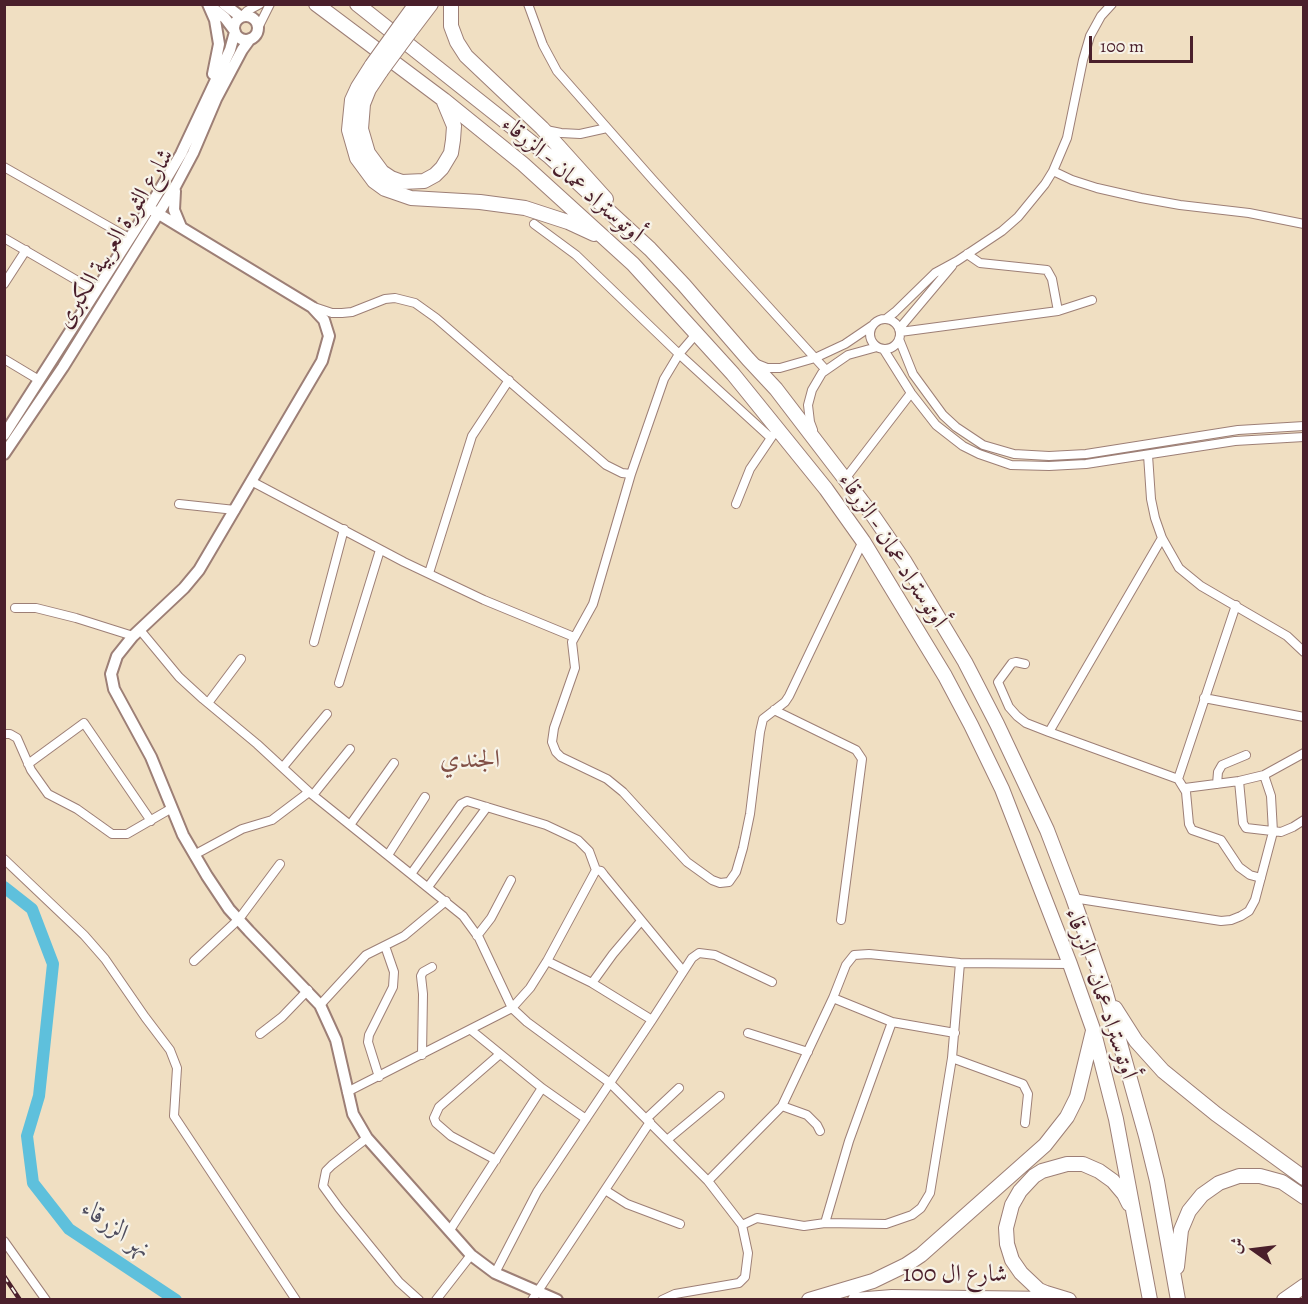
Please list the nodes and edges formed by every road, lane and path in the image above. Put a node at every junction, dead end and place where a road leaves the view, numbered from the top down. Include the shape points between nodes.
1 (208, 4) edge
2 (224, 4) edge
3 (260, 4) edge
4 (270, 4) edge
5 (316, 4) edge
6 (357, 4) edge
7 (416, 4) edge
8 (430, 4) edge
9 (451, 4) edge
10 (528, 4) edge
11 (1112, 4) edge
12 (242, 17) junction
13 (258, 28) junction
14 (404, 30) junction
15 (235, 31) junction
16 (250, 39) junction
17 (376, 68) junction
18 (207, 94) junction
19 (444, 100) junction
20 (542, 128) junction
21 (608, 128) junction
22 (4, 167) edge
23 (1053, 171) junction
24 (176, 186) junction
25 (154, 211) junction
26 (534, 224) dead end
27 (1304, 224) edge
28 (624, 225) junction
29 (182, 227) junction
30 (4, 238) edge
31 (129, 238) junction
32 (143, 238) junction
33 (609, 241) junction
34 (26, 250) junction
35 (967, 254) junction
36 (957, 261) junction
37 (4, 284) edge
38 (95, 291) junction
39 (1092, 300) dead end
40 (312, 307) junction
41 (1058, 311) junction
42 (886, 319) junction
43 (873, 325) junction
44 (697, 333) junction
45 (899, 334) junction
46 (880, 348) junction
47 (679, 354) junction
48 (815, 358) junction
49 (4, 359) edge
50 (747, 360) junction
51 (825, 369) junction
52 (39, 380) junction
53 (509, 380) junction
54 (911, 393) junction
55 (1304, 426) edge
56 (774, 433) junction
57 (4, 435) edge
58 (1304, 436) edge
59 (1188, 438) junction
60 (1190, 447) junction
61 (821, 448) junction
62 (4, 454) edge
63 (1148, 455) junction
64 (631, 474) junction
65 (845, 479) junction
66 (251, 481) junction
67 (179, 504) dead end
68 (736, 504) dead end
69 (235, 510) junction
70 (344, 529) junction
71 (1162, 538) junction
72 (863, 541) junction
73 (380, 550) junction
74 (429, 573) junction
75 (1236, 605) junction
76 (15, 608) dead end
77 (136, 633) junction
78 (574, 637) junction
79 (314, 642) dead end
80 (1304, 652) edge
81 (241, 658) dead end
82 (1025, 664) dead end
83 (339, 683) dead end
84 (1204, 698) junction
85 (208, 703) junction
86 (774, 710) junction
87 (327, 714) dead end
88 (1304, 717) edge
89 (1049, 732) junction
90 (4, 734) edge
91 (350, 749) dead end
92 (1304, 753) edge
93 (1246, 755) dead end
94 (394, 763) dead end
95 (28, 764) junction
96 (283, 767) junction
97 (1264, 775) junction
98 (1178, 779) junction
99 (1239, 781) junction
100 (1217, 784) junction
101 (1185, 788) junction
102 (311, 794) junction
103 (425, 797) dead end
104 (487, 807) junction
105 (172, 808) junction
106 (1304, 820) edge
107 (151, 821) junction
108 (350, 825) junction
109 (1273, 831) junction
110 (194, 855) junction
111 (388, 855) junction
112 (4, 859) edge
113 (280, 864) dead end
114 (596, 870) junction
115 (411, 874) junction
116 (1261, 878) junction
117 (511, 880) dead end
118 (428, 886) junction
119 (1073, 898) junction
120 (446, 902) junction
121 (239, 919) junction
122 (841, 920) dead end
123 (641, 921) junction
124 (477, 936) junction
125 (385, 946) junction
126 (194, 961) dead end
127 (547, 961) junction
128 (960, 963) junction
129 (1070, 964) junction
130 (432, 967) dead end
131 (683, 971) junction
132 (772, 982) dead end
133 (592, 983) junction
134 (308, 990) junction
135 (1105, 990) junction
136 (833, 998) junction
137 (320, 1005) junction
138 (512, 1008) junction
139 (652, 1020) junction
140 (892, 1022) junction
141 (1093, 1029) junction
142 (471, 1030) junction
143 (748, 1033) dead end
144 (955, 1033) junction
145 (260, 1034) dead end
146 (808, 1052) junction
147 (500, 1054) junction
148 (422, 1055) junction
149 (952, 1058) junction
150 (379, 1077) junction
151 (610, 1083) junction
152 (542, 1088) junction
153 (679, 1088) dead end
154 (348, 1092) junction
155 (720, 1096) dead end
156 (782, 1106) junction
157 (586, 1119) junction
158 (648, 1120) junction
159 (1024, 1123) dead end
160 (820, 1131) dead end
161 (367, 1138) junction
162 (667, 1140) junction
163 (496, 1160) junction
164 (1304, 1178) edge
165 (708, 1181) junction
166 (605, 1190) junction
167 (1304, 1197) edge
168 (825, 1223) junction
169 (680, 1224) dead end
170 (742, 1226) junction
171 (450, 1230) junction
172 (1138, 1231) junction
173 (4, 1241) edge
174 (471, 1255) junction
175 (495, 1273) junction
176 (1174, 1281) junction
177 (1304, 1286) edge
178 (535, 1296) edge
179 (46, 1299) edge
180 (296, 1299) edge
181 (419, 1299) edge
182 (436, 1299) edge
183 (557, 1299) edge
184 (662, 1299) edge
185 (809, 1299) edge
186 (855, 1299) edge
187 (1055, 1299) edge
188 (1068, 1299) edge
189 (1150, 1299) edge
190 (1178, 1299) edge
191 (1284, 1299) edge

1 - 15 street
1 - 18 street via 219,44
2 - 12 street
3 - 12 street
4 - 13 street
5 - 19 highway, أوتوستراد عمان - الزرقاء
6 - 28 highway, أوتوستراد عمان - الزرقاء via 524,135
7 - 14 highway
8 - 14 highway
9 - 20 highway via 451,26 466,56
10 - 21 street via 552,63
11 - 23 street via 1090,36 1071,123
12 - 13 street via 255,19
12 - 15 street via 235,24
13 - 16 street
14 - 17 highway, bridge
15 - 16 street via 240,38
15 - 18 street, شارع الثورة العربية الكبرى via 230,50
16 - 24 street, شارع الثورة العربية الكبرى via 216,99
17 - 19 highway via 363,104 360,129 368,153 391,178 424,181 447,160 454,126
17 - 33 highway via 352,100 349,130 357,158 374,181 411,198 480,201 525,208
18 - 25 street, شارع الثورة العربية الكبرى
19 - 33 highway, أوتوستراد عمان - الزرقاء
20 - 21 street via 580,134
20 - 28 highway via 608,201
21 - 48 street
22 - 31 street
23 - 27 street via 1096,188 1141,198
23 - 35 street via 1018,217
24 - 25 street, شارع الثورة العربية الكبرى
24 - 29 street via 173,204
25 - 29 street
25 - 31 street, شارع الثورة العربية الكبرى
25 - 32 street, شارع الثورة العربية الكبرى
26 - 47 street via 586,265
28 - 50 highway, أوتوستراد عمان - الزرقاء via 684,285
29 - 32 street via 158,228
29 - 40 street
30 - 34 street
31 - 38 street, شارع الثورة العربية الكبرى
32 - 62 street, شارع الثورة العربية الكبرى
33 - 44 highway, أوتوستراد عمان - الزرقاء
34 - 37 street
34 - 38 street
35 - 36 street
35 - 41 street via 980,263 1047,270
36 - 42 street via 935,273
36 - 45 street
38 - 52 street, شارع الثورة العربية الكبرى
39 - 41 street
40 - 53 street via 342,313 385,299 406,299
40 - 66 street via 327,326 329,336 324,354
41 - 45 street
42 - 43 street
42 - 45 street via 894,322
43 - 46 street via 871,340
43 - 48 street
44 - 47 street
44 - 56 highway, أوتوستراد عمان - الزرقاء
45 - 46 street via 893,347
45 - 59 street via 913,374 943,415 968,436 998,450 1030,456 1067,455
46 - 51 street via 848,355
46 - 54 street
47 - 56 street
47 - 64 street via 664,380
48 - 50 street via 774,369
48 - 51 street
49 - 52 street
50 - 61 highway, أوتوستراد عمان - الزرقاء via 777,389
51 - 61 street via 808,405 810,422
52 - 57 street, شارع الثورة العربية الكبرى
53 - 64 street via 606,465
53 - 74 street via 472,436
54 - 63 street via 948,436 979,454 1011,465 1086,464
54 - 65 street
55 - 59 street
56 - 68 street via 750,469
56 - 72 highway, أوتوستراد عمان - الزرقاء via 826,489
58 - 60 street
59 - 60 street
60 - 63 street
61 - 65 highway, أوتوستراد عمان - الزرقاء
63 - 71 street via 1151,499
64 - 78 street via 593,604
65 - 119 highway, أوتوستراد عمان - الزرقاء via 904,562 965,662 1022,775
66 - 69 street
66 - 70 street
67 - 69 street
69 - 77 street via 184,588
70 - 73 street
70 - 79 street
71 - 75 street via 1179,568 1201,586
71 - 89 street
72 - 86 street via 789,696
72 - 129 highway, أوتوستراد عمان - الزرقاء via 971,725 1002,789
73 - 74 street
73 - 83 street
74 - 78 street
75 - 80 street via 1287,636
75 - 84 street
76 - 77 street via 29,607
77 - 85 street
77 - 105 street via 117,656 111,680
78 - 86 street via 575,668 552,736 556,752 607,779 687,862 720,883 732,880 738,867 750,814 761,727 765,716
81 - 85 street
82 - 89 street via 1012,663 998,684 1017,717
84 - 88 street
84 - 98 street
85 - 96 street
86 - 122 street via 855,750 862,759
87 - 96 street
89 - 98 street
90 - 95 street via 17,738
91 - 102 street
92 - 97 street
93 - 100 street via 1222,765
94 - 108 street
95 - 107 street via 48,794 112,834 127,834
95 - 107 street via 84,723
96 - 102 street
97 - 99 street
97 - 109 street via 1271,796
98 - 101 street
99 - 100 street
99 - 109 street via 1244,826
100 - 101 street
101 - 116 street via 1192,830 1221,840 1239,867
102 - 108 street
102 - 110 street via 272,820 242,829
103 - 111 street
104 - 114 street via 546,825 578,840 589,851
104 - 115 street via 467,801 461,804
104 - 118 street
105 - 107 street
105 - 110 street
106 - 109 street via 1287,831
108 - 111 street
109 - 116 street
110 - 121 street
111 - 115 street
112 - 180 street via 105,959 170,1050 177,1068 174,1116
113 - 121 street
114 - 123 street via 604,874
114 - 127 street
115 - 118 street
116 - 119 street via 1249,911 1231,920
117 - 124 street
118 - 120 street
119 - 135 highway, أوتوستراد عمان - الزرقاء
120 - 124 street via 463,916
120 - 125 street
121 - 126 street
121 - 134 street
123 - 131 street
123 - 133 street
124 - 138 street
125 - 137 street via 366,955
125 - 150 street via 393,987 368,1042
127 - 133 street
127 - 138 street
128 - 129 street
128 - 136 street via 854,955
128 - 144 street
129 - 141 highway, أوتوستراد عمان - الزرقاء
130 - 148 street via 421,976
131 - 132 street via 692,958 706,952
131 - 139 street
133 - 139 street
134 - 137 street
134 - 145 street
135 - 164 highway via 1136,1041 1163,1071
135 - 176 highway, أوتوستراد عمان - الزرقاء via 1152,1159
136 - 140 street
136 - 146 street
137 - 154 street via 336,1040
138 - 142 street
138 - 151 street
139 - 151 street
140 - 144 street
140 - 168 street via 849,1141
141 - 172 highway, أوتوستراد عمان - الزرقاء
141 - 185 highway via 1077,1097 1045,1145 914,1260 873,1281
142 - 147 street
142 - 148 street
143 - 146 street
144 - 149 street
146 - 156 street
147 - 152 street
147 - 163 street via 439,1107 434,1118 451,1136
148 - 150 street
149 - 159 street via 1023,1084 1028,1094
149 - 168 street via 930,1193 921,1208 886,1224
150 - 154 street
151 - 157 street
151 - 158 street
152 - 157 street
152 - 163 street
153 - 158 street
154 - 161 street via 353,1114
155 - 162 street
156 - 160 street via 807,1115
156 - 165 street
157 - 175 street via 537,1192
158 - 162 street
158 - 166 street
161 - 171 street
161 - 181 street via 326,1171 323,1186 399,1282
162 - 165 street
163 - 171 street
165 - 170 street
166 - 169 street via 627,1204
166 - 178 street
167 - 176 highway via 1282,1182 1260,1176 1239,1176 1210,1188 1184,1220
168 - 170 street via 804,1226 757,1218
170 - 184 street via 748,1253 745,1277 739,1283
171 - 174 street
172 - 188 highway via 1124,1194 1092,1167 1059,1166 1042,1171 1029,1181 1009,1213 1008,1252 1033,1285
172 - 189 highway, أوتوستراد عمان - الزرقاء
173 - 179 street
174 - 175 street
174 - 182 street
175 - 178 street
176 - 190 highway, أوتوستراد عمان - الزرقاء
177 - 191 highway
178 - 183 street
186 - 187 highway, شارع ال 100

